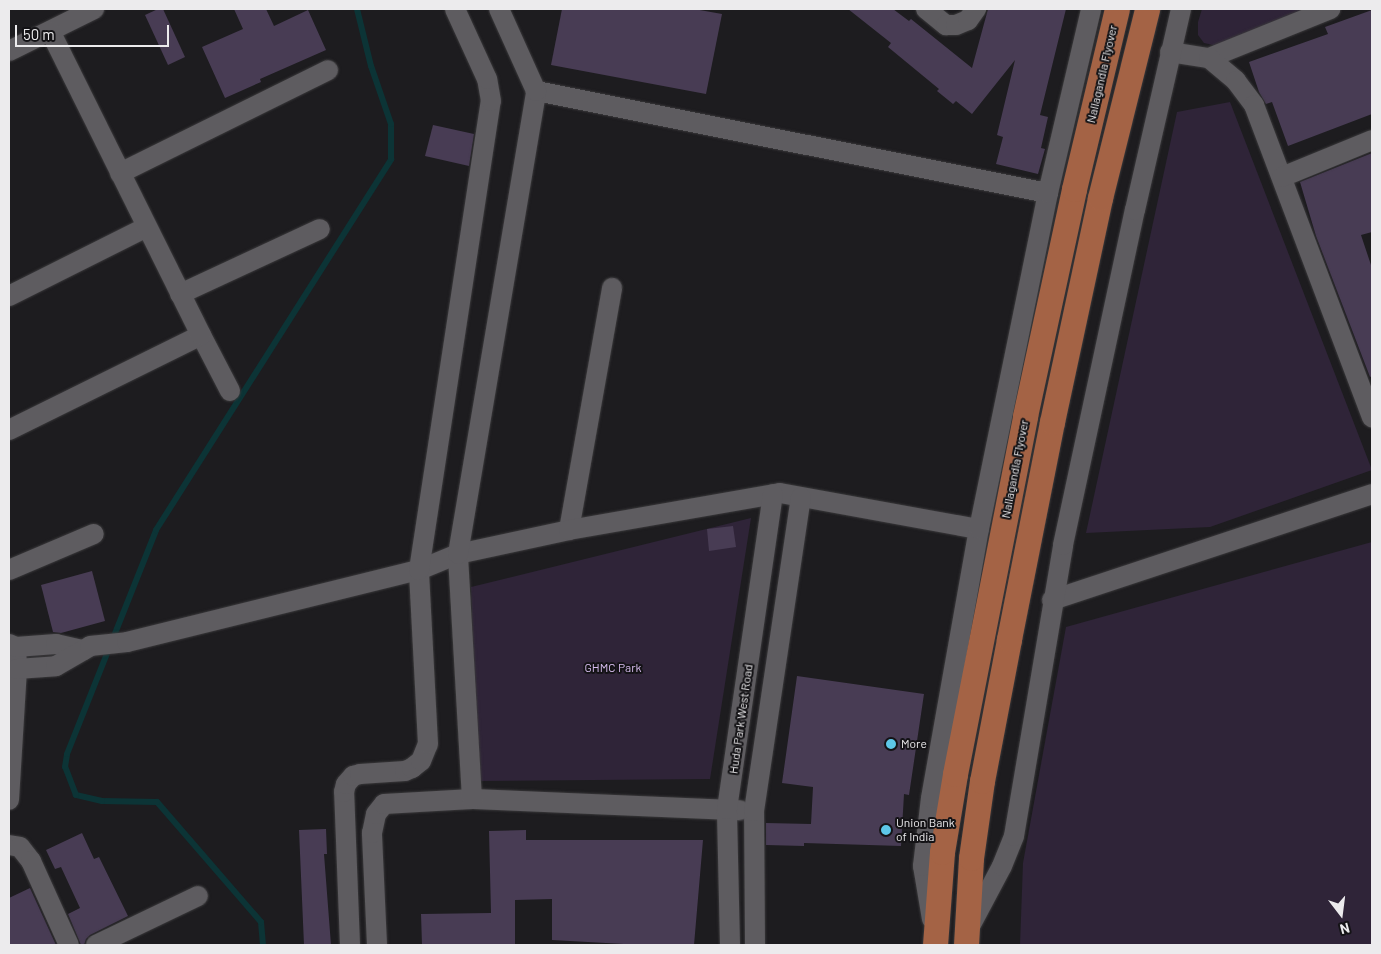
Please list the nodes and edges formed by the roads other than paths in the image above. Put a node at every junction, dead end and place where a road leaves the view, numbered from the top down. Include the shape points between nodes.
1 (94, 9) edge
2 (455, 9) edge
3 (499, 9) edge
4 (926, 9) edge
5 (976, 9) edge
6 (1091, 9) edge
7 (1117, 9) edge
8 (1147, 9) edge
9 (1181, 9) edge
10 (1330, 9) edge
11 (50, 31) junction
12 (9, 51) edge
13 (1170, 52) junction
14 (1209, 58) junction
15 (328, 70) dead end
16 (536, 90) junction
17 (1372, 140) edge
18 (120, 173) junction
19 (1282, 177) junction
20 (1048, 193) junction
21 (147, 227) junction
22 (320, 228) dead end
23 (612, 288) dead end
24 (180, 294) junction
25 (9, 296) edge
26 (201, 336) junction
27 (230, 391) dead end
28 (1372, 418) edge
29 (9, 430) edge
30 (773, 494) junction
31 (1372, 494) edge
32 (801, 497) junction
33 (979, 529) junction
34 (568, 530) junction
35 (94, 534) dead end
36 (458, 554) junction
37 (9, 570) edge
38 (419, 570) junction
39 (1052, 600) junction
40 (12, 645) edge
41 (86, 648) junction
42 (17, 669) junction
43 (472, 798) junction
44 (9, 800) edge
45 (727, 809) junction
46 (754, 811) junction
47 (9, 845) edge
48 (198, 896) dead end
49 (935, 939) edge
50 (966, 939) edge
51 (69, 945) edge
52 (96, 945) edge
53 (350, 945) edge
54 (376, 945) edge
55 (730, 945) edge
56 (755, 945) edge

1 - 11 street
2 - 38 street via 487,78 491,102
3 - 16 street
4 - 5 street via 946,25 968,20
6 - 20 street
7 - 49 main road, Nallagandla Flyover via 1025,416 955,774 942,852
8 - 50 main road via 1100,198 1052,422 982,780 971,858
9 - 13 street
10 - 14 street
11 - 12 street
11 - 18 street
13 - 14 street
13 - 39 street
14 - 19 street via 1236,81 1254,105
15 - 18 street
16 - 20 street
16 - 36 street
17 - 19 street
18 - 21 street
19 - 28 street
20 - 33 street
21 - 24 street
21 - 25 street
22 - 24 street
23 - 34 street
24 - 26 street
26 - 27 street
26 - 29 street
30 - 32 street
30 - 34 street
30 - 45 street, Huda Park West Road
31 - 39 street
32 - 33 street
32 - 46 street, Huda Park West Road
33 - 49 street via 924,847 924,882
34 - 36 street
35 - 37 street
36 - 38 street
36 - 43 street
38 - 41 street via 127,642
38 - 53 street via 428,744 422,762 406,771 360,774 346,784
39 - 50 street via 1014,836
40 - 41 street via 56,644
40 - 42 street
41 - 42 street via 56,666
42 - 44 street
43 - 45 street
43 - 54 street via 384,804 376,814 372,833
45 - 46 street
45 - 55 street, Huda Park West Road
46 - 56 street, Huda Park West Road
47 - 51 street via 20,847 31,861
48 - 52 street

